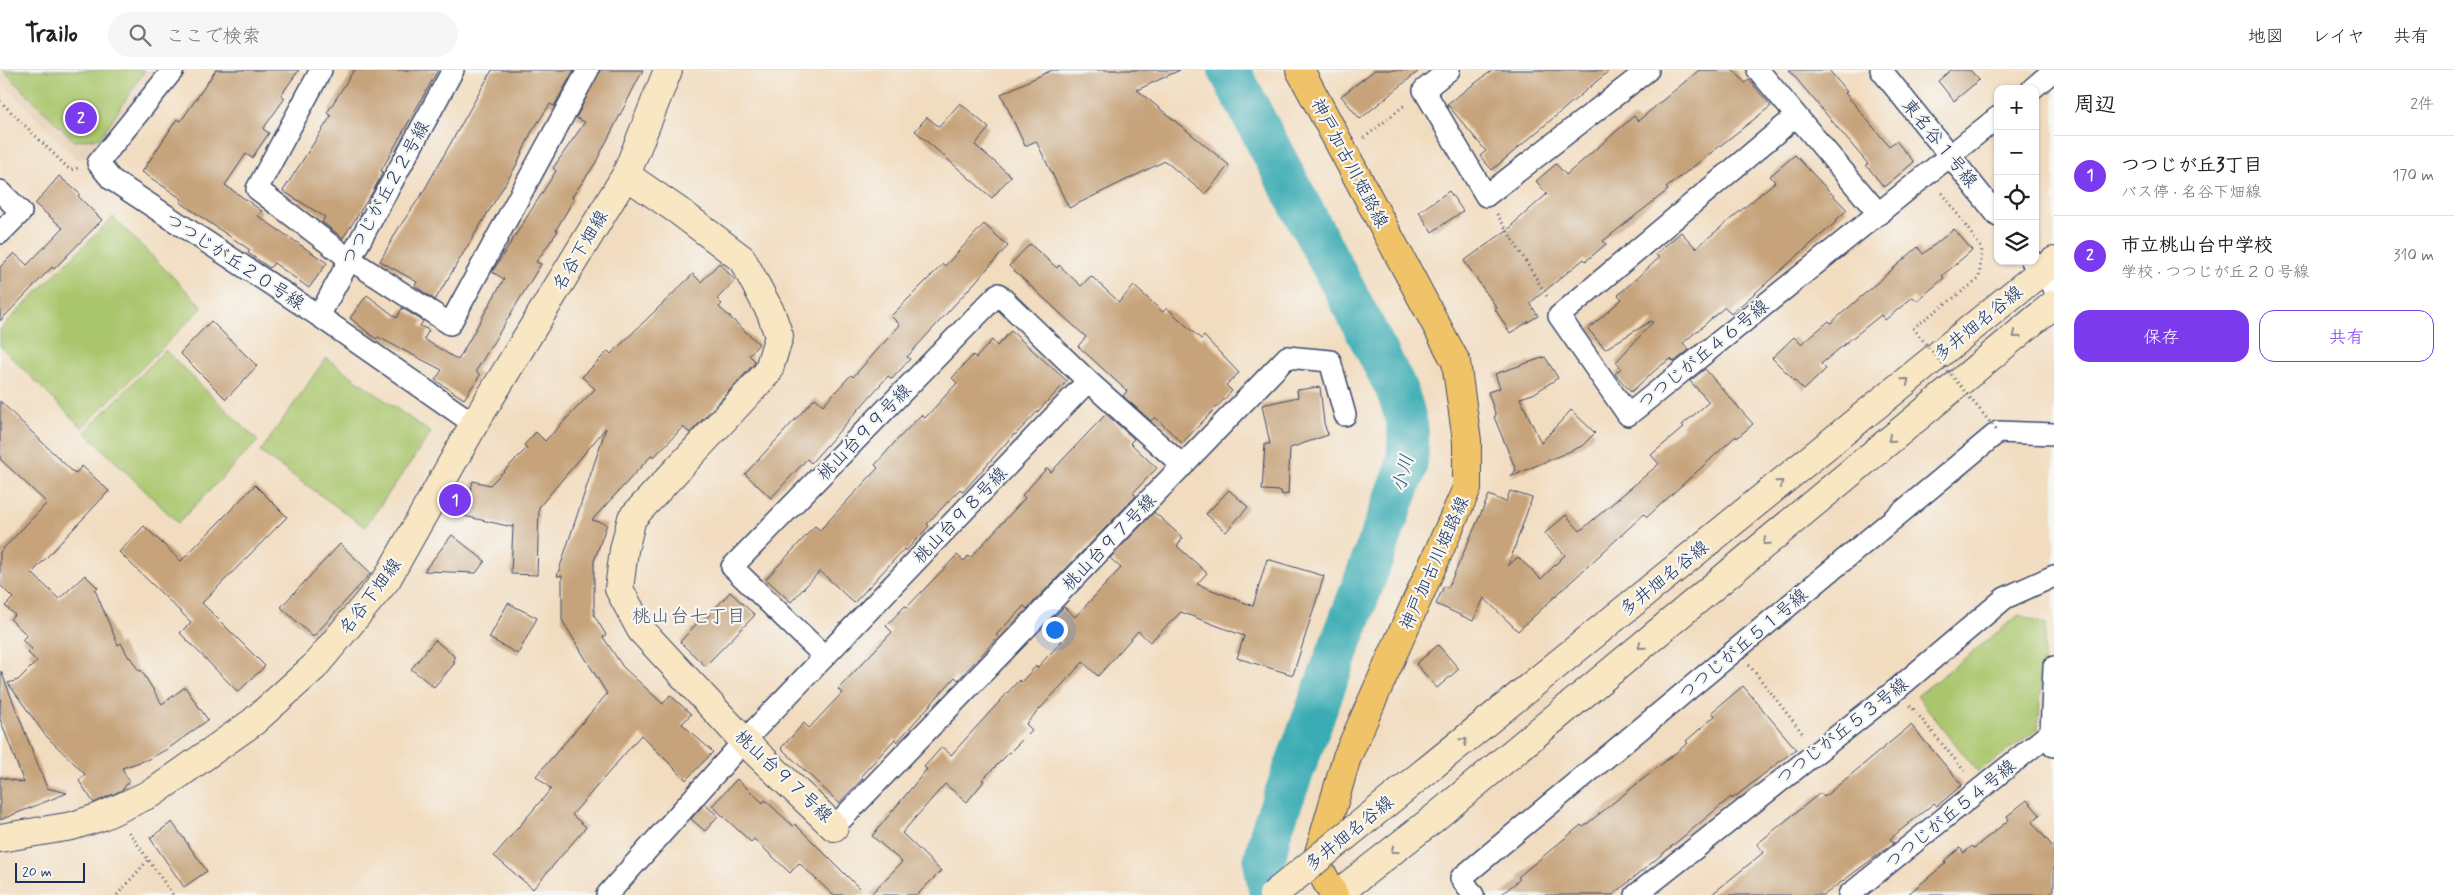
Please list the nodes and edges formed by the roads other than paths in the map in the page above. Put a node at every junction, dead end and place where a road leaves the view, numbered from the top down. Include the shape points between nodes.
1 (173, 70) edge
2 (321, 70) edge
3 (453, 70) edge
4 (588, 70) edge
5 (668, 70) edge
6 (1300, 70) edge
7 (1449, 70) edge
8 (1648, 70) edge
9 (1758, 70) edge
10 (1881, 70) edge
11 (2054, 70) edge
12 (2037, 85) edge
13 (1796, 116) junction
14 (1994, 120) edge
15 (1951, 156) junction
16 (626, 175) junction
17 (0, 191) edge
18 (1994, 211) edge
19 (1878, 214) junction
20 (0, 233) edge
21 (348, 258) junction
22 (2045, 270) edge
23 (2054, 304) edge
24 (318, 316) junction
25 (1088, 381) junction
26 (1345, 415) dead end
27 (474, 424) junction
28 (2054, 434) edge
29 (1183, 466) junction
30 (2054, 576) edge
31 (824, 656) junction
32 (2054, 668) edge
33 (2053, 740) edge
34 (744, 741) junction
35 (834, 827) joint
36 (0, 838) edge
37 (607, 895) edge
38 (1273, 895) edge
39 (1335, 895) edge
40 (1473, 895) edge
41 (1636, 895) edge
42 (1849, 895) edge

1 - 24 street, つつじが丘２０号線 via 98,163 111,179
2 - 21 street via 257,189
3 - 21 street, つつじが丘２２号線
4 - 21 street via 450,324
5 - 16 street, 名谷下畑線
6 - 39 main road, 神戸加古川姫路線 via 1456,362 1467,441 1467,488 1347,757 1316,863
7 - 8 street via 1424,90 1486,196
9 - 13 street
10 - 15 street, 東名谷１号線
11 - 12 street
13 - 19 street
13 - 19 street, つつじが丘４６号線 via 1559,316 1628,415
14 - 15 street, つつじが丘４６号線
15 - 18 street, 東名谷１号線
15 - 19 street, つつじが丘４６号線
16 - 27 street, 名谷下畑線
16 - 34 street, 桃山台９７号線 via 742,260 771,313 779,336 768,372 632,518 624,550 620,589 641,630
17 - 20 street via 21,212
21 - 24 street, つつじが丘２２号線
38 -> 22 street, 多井畑名谷線, bridge
23 -> 39 street, 多井畑名谷線 via 1432,820
24 - 27 street, つつじが丘２０号線
25 - 29 street
25 - 31 street, 桃山台９８号線
25 - 31 street, 桃山台９９号線 via 998,294 732,567
26 - 29 street, 桃山台９７号線 via 1330,361 1287,357
27 - 36 street, 名谷下畑線 via 387,579 314,667 253,722 154,792 72,826
28 - 40 street, つつじが丘５１号線 via 1998,432 1461,878
29 - 35 street, 桃山台９７号線
30 - 41 street, つつじが丘５３号線 via 2004,598 1897,689
31 - 34 street, 桃山台９８号線
32 - 33 street
33 - 42 street, つつじが丘５４号線 via 1979,789
34 - 35 street, 桃山台９７号線
34 - 37 street, 桃山台９８号線

